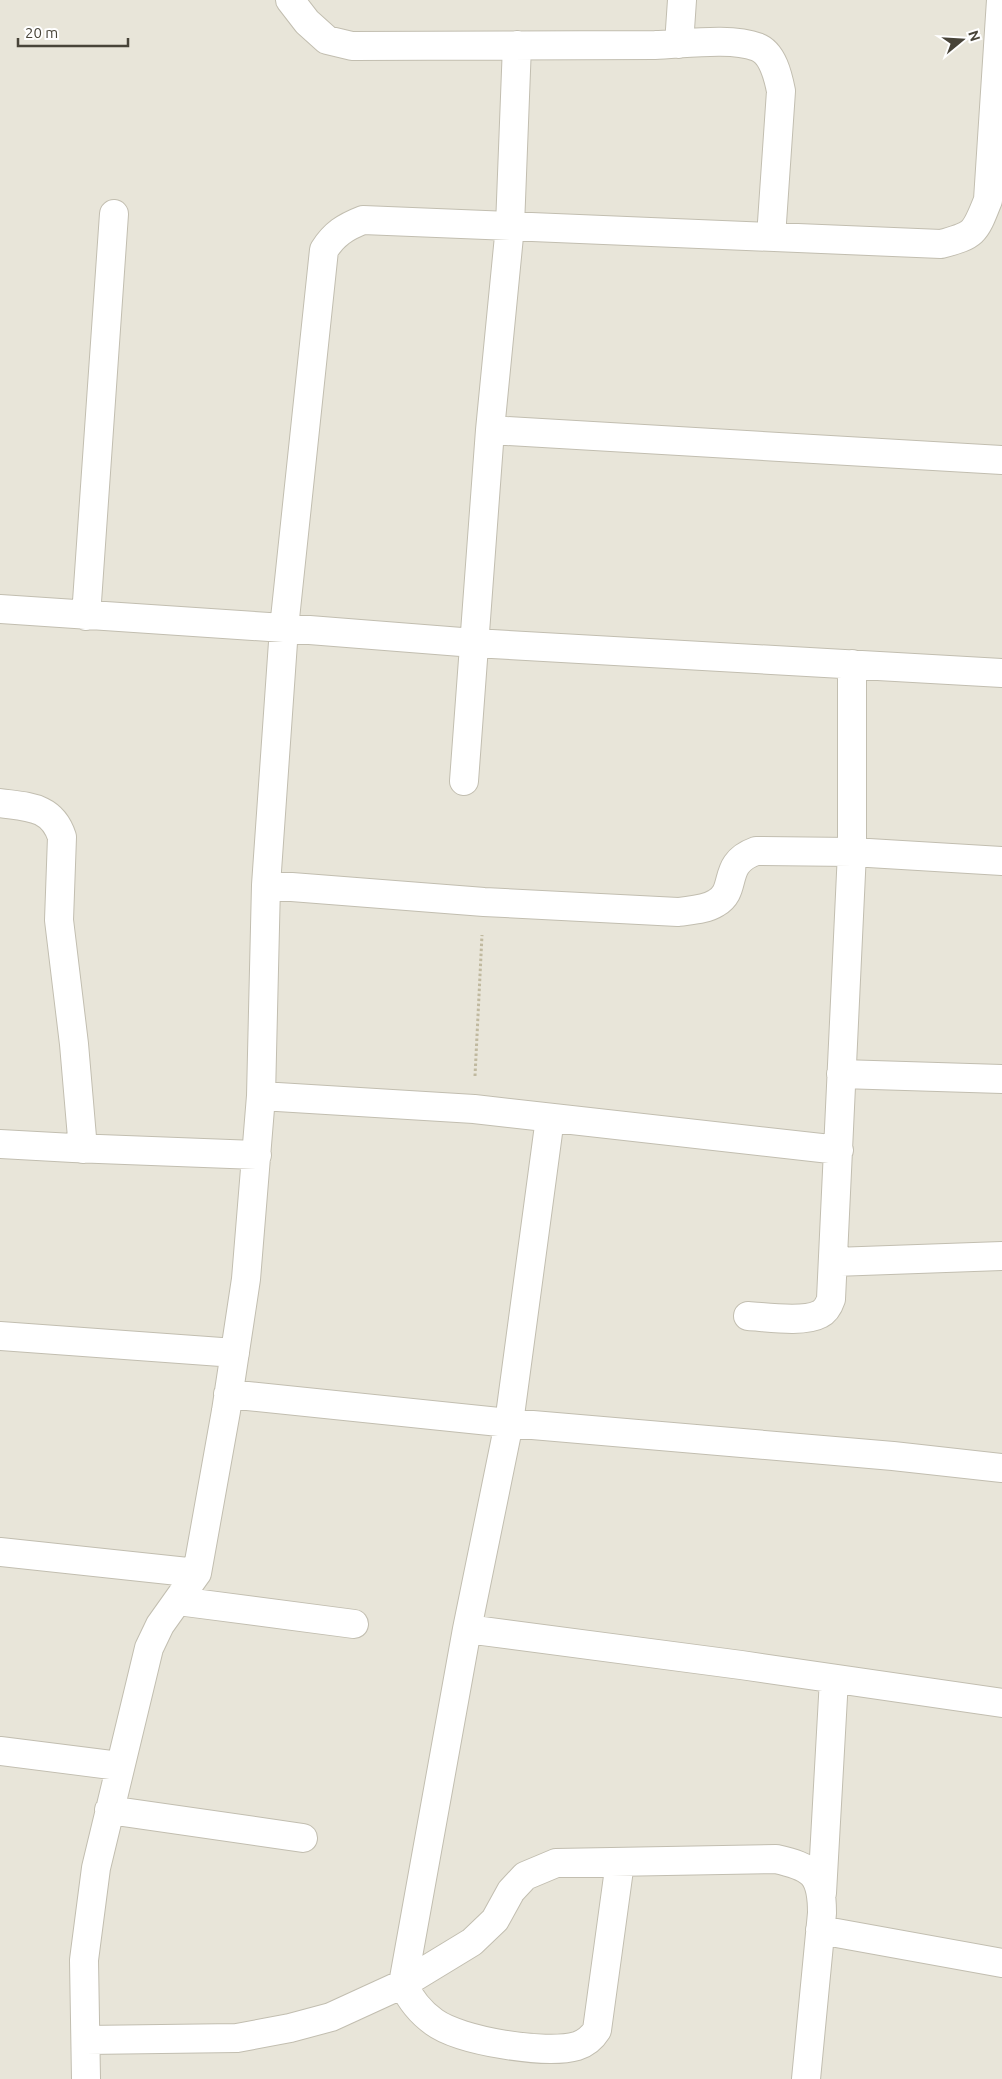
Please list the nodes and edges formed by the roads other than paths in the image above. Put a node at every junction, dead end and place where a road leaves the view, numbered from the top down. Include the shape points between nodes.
1 (290, 0) edge
2 (682, 0) edge
3 (1000, 0) edge
4 (679, 44) junction
5 (517, 45) junction
6 (114, 214) dead end
7 (510, 226) junction
8 (771, 238) junction
9 (490, 430) junction
10 (1002, 460) edge
11 (0, 610) edge
12 (86, 616) junction
13 (284, 628) junction
14 (474, 643) junction
15 (852, 664) junction
16 (1002, 673) edge
17 (464, 781) dead end
18 (0, 802) edge
19 (852, 852) junction
20 (1002, 860) edge
21 (266, 885) junction
22 (841, 1074) junction
23 (1002, 1079) edge
24 (261, 1096) junction
25 (550, 1118) junction
26 (0, 1144) edge
27 (83, 1148) junction
28 (839, 1150) junction
29 (257, 1155) junction
30 (1002, 1256) edge
31 (834, 1262) junction
32 (748, 1316) dead end
33 (0, 1336) edge
34 (235, 1353) junction
35 (228, 1394) junction
36 (509, 1423) junction
37 (1002, 1468) edge
38 (0, 1552) edge
39 (197, 1572) junction
40 (178, 1601) junction
41 (354, 1624) dead end
42 (467, 1630) junction
43 (834, 1679) junction
44 (1002, 1704) edge
45 (0, 1751) edge
46 (120, 1766) junction
47 (109, 1810) junction
48 (303, 1838) dead end
49 (620, 1862) junction
50 (822, 1893) junction
51 (820, 1930) junction
52 (1002, 1963) edge
53 (403, 1984) junction
54 (86, 2040) junction
55 (86, 2079) edge
56 (806, 2079) edge

1 - 5 street via 306,22 327,40 352,46
2 - 4 street
3 - 8 street via 988,200 977,226 964,238 940,244
4 - 5 street
4 - 8 street via 740,42 759,48 769,56 778,75 781,92
5 - 7 street
6 - 12 street
7 - 8 street
7 - 9 street
7 - 13 street via 363,220 332,237 324,250
9 - 10 street
9 - 14 street
11 - 12 street
12 - 13 street
13 - 14 street
13 - 21 street
14 - 15 street
14 - 17 street
15 - 16 street
15 - 19 street
18 - 27 street via 49,814 58,824 62,837 59,920
19 - 20 street
19 - 21 street via 750,853 735,865 726,893 717,903 678,912 484,902
19 - 22 street
21 - 24 street
22 - 23 street
22 - 28 street
24 - 25 street
24 - 29 street
25 - 28 street
25 - 36 street
26 - 27 street
27 - 29 street
28 - 31 street
29 - 34 street via 246,1279
30 - 31 street
31 - 32 street via 832,1299 828,1308 819,1315 805,1318
33 - 34 street
34 - 35 street
35 - 36 street
35 - 39 street
36 - 37 street
36 - 42 street
38 - 39 street
39 - 40 street
40 - 41 street
40 - 46 street via 160,1625 149,1648
42 - 43 street
42 - 53 street
43 - 44 street
43 - 50 street
45 - 46 street
46 - 47 street
47 - 48 street
47 - 54 street via 96,1868 84,1960
49 - 50 street via 776,1859 801,1865 814,1875
49 - 53 street via 556,1863 525,1876 511,1891 495,1920 472,1942
49 - 53 street via 597,2030 591,2039 577,2046 558,2048 495,2044 458,2034 434,2023 412,2001
50 - 51 street
51 - 52 street
51 - 56 street
53 - 54 street via 332,2017 237,2038
54 - 55 street

